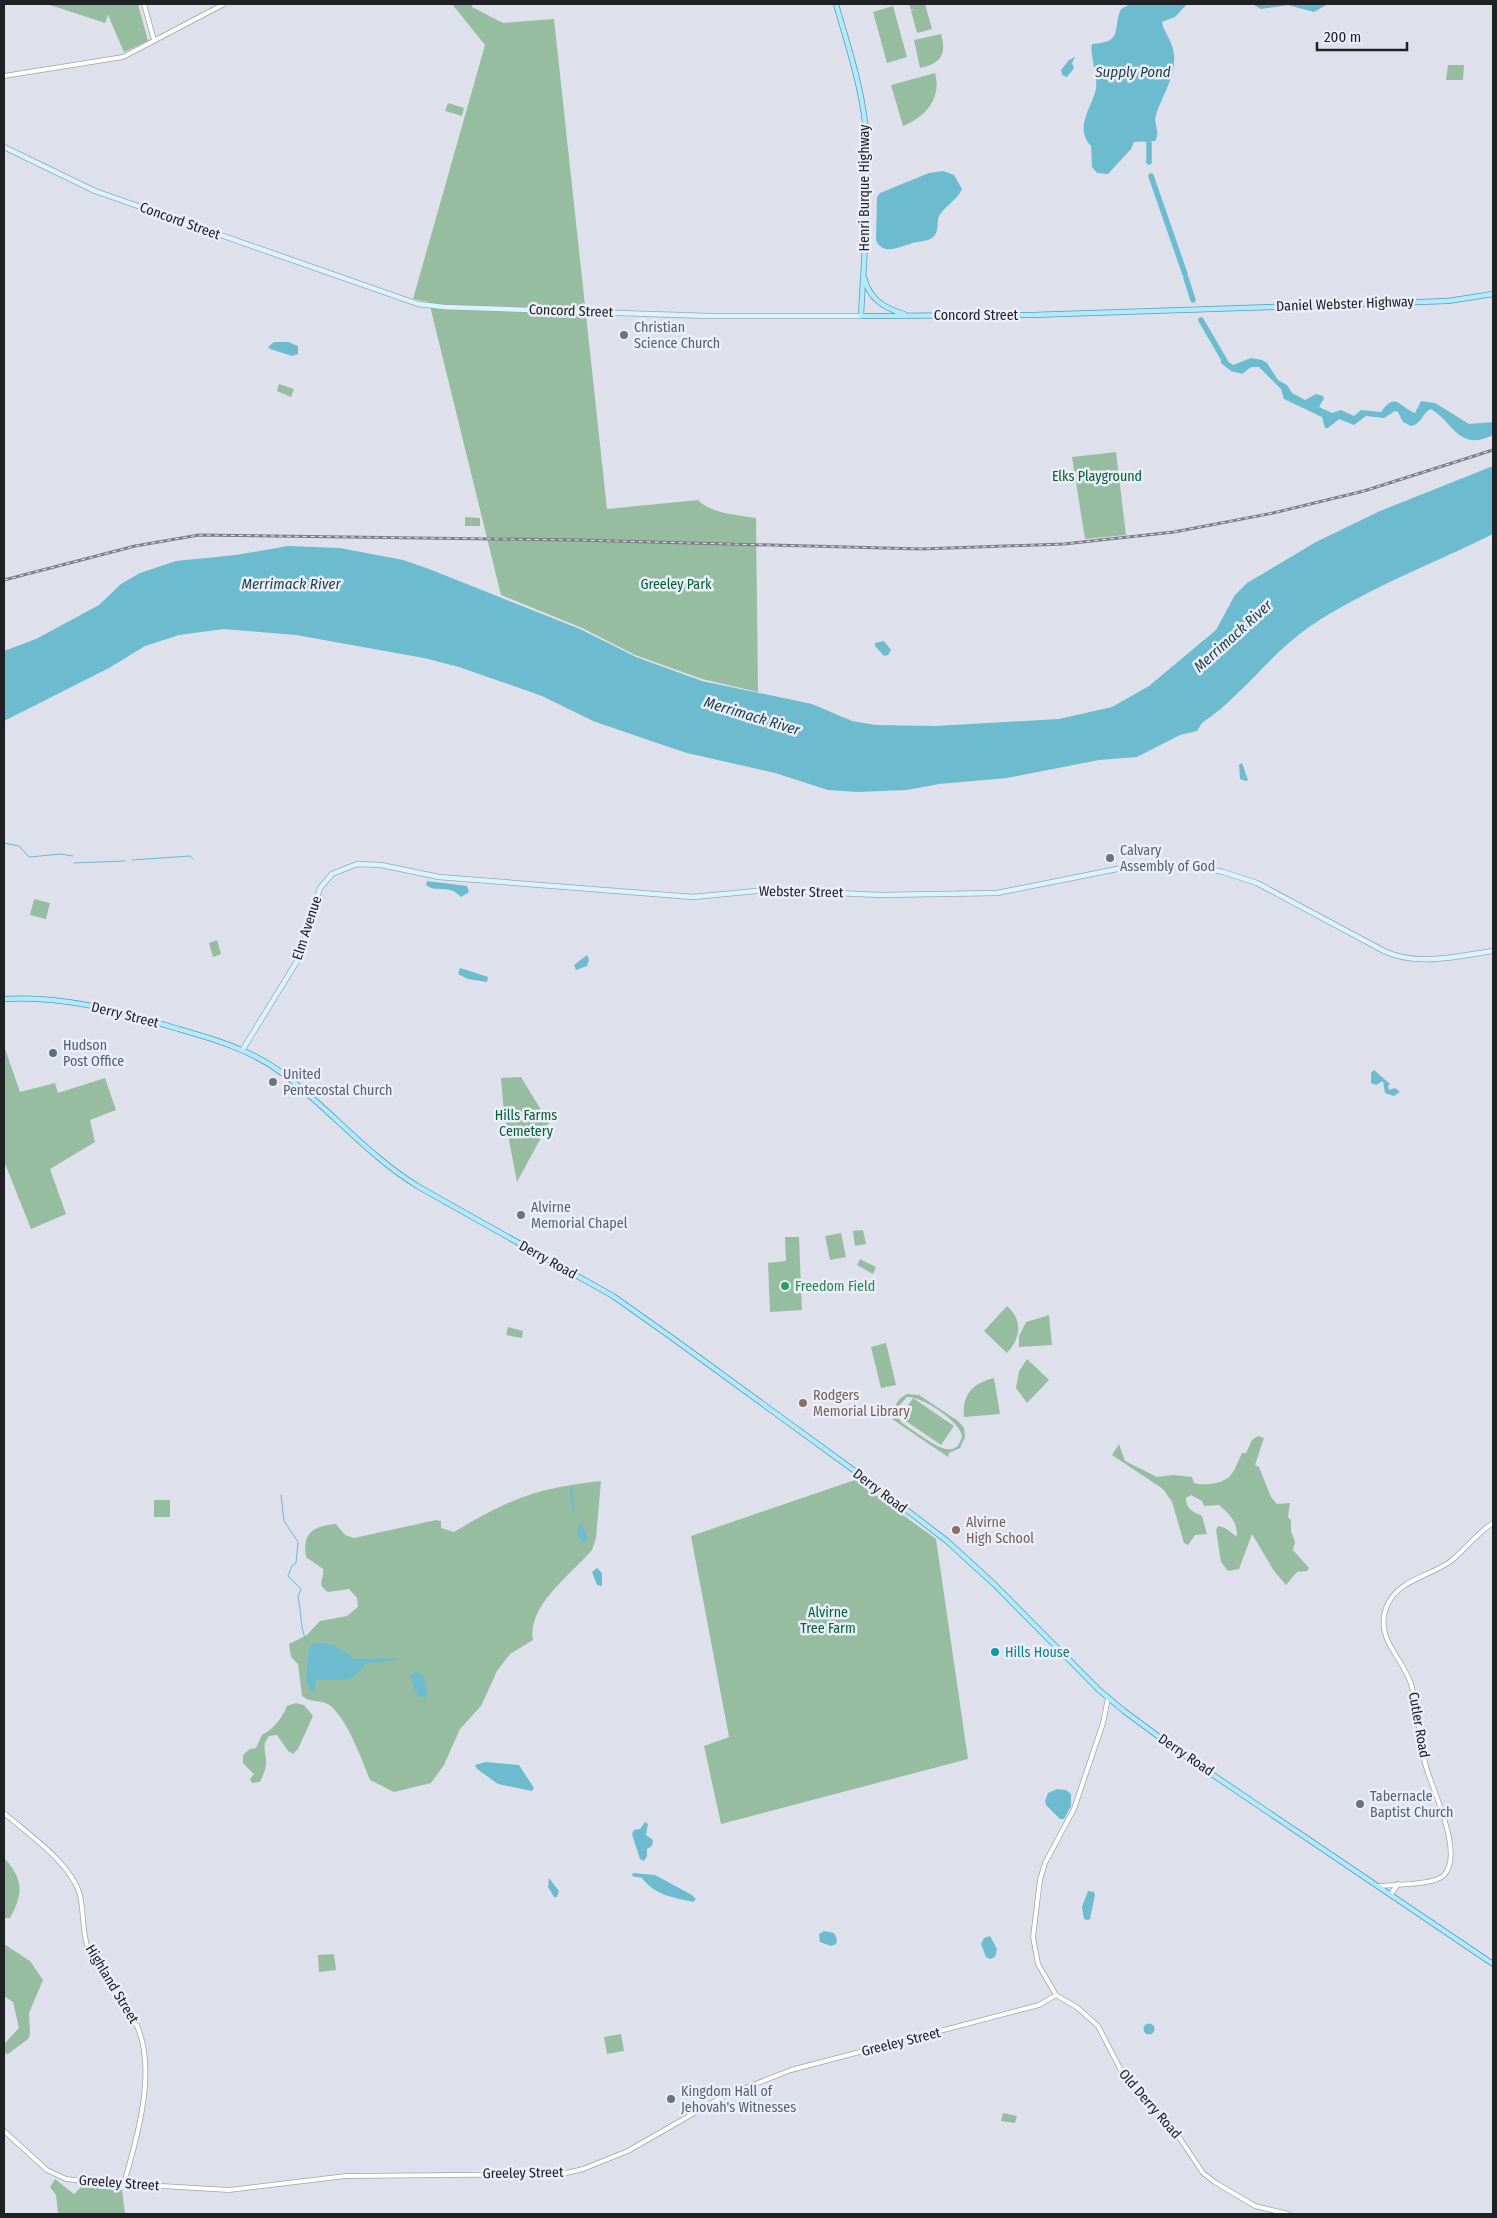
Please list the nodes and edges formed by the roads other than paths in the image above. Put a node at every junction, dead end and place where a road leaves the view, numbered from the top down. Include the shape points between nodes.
1 (144, 4) edge
2 (224, 4) edge
3 (836, 4) edge
4 (154, 40) junction
5 (4, 76) edge
6 (4, 147) edge
7 (863, 273) junction
8 (1493, 294) edge
9 (1197, 309) joint
10 (908, 315) junction
11 (861, 316) junction
12 (332, 874) joint
13 (1493, 951) edge
14 (4, 999) edge
15 (244, 1050) junction
16 (1493, 1523) edge
17 (1108, 1698) junction
18 (1115, 1704) junction
19 (1106, 1708) junction
20 (4, 1813) edge
21 (1398, 1884) junction
22 (1378, 1886) junction
23 (1391, 1894) junction
24 (1493, 1964) edge
25 (1056, 1994) junction
26 (4, 2131) edge
27 (124, 2184) junction
28 (1288, 2214) edge

1 - 4 street
2 - 4 street
3 - 7 main road, Henri Burque Highway via 856,71 864,120 867,163
4 - 5 street via 116,58
6 - 11 main road, Concord Street via 90,189 418,304 690,315
7 - 10 main road via 876,299 889,309
7 - 11 main road, Henri Burque Highway
8 - 9 main road, Daniel Webster Highway via 1448,301
9 - 10 main road, Concord Street
10 - 11 main road, Concord Street
12 - 13 main road, Webster Street via 346,867 371,864 439,877 692,897 766,890 881,895 971,894 1013,891 1137,865 1172,864 1207,868 1269,889 1384,951 1404,958 1434,959
12 - 15 main road, Elm Avenue via 317,894 299,958
14 - 15 main road, Derry Street via 45,999 99,1007
15 - 17 main road, Derry Road via 294,1082 379,1159 408,1180 626,1305 874,1485 979,1570
16 - 21 street, Cutler Road via 1447,1564 1400,1587 1385,1611 1383,1626 1386,1640 1412,1686 1425,1762 1441,1809 1450,1850 1449,1866 1442,1877
17 - 18 main road, Derry Road
17 - 19 street, Old Derry Road
18 - 19 street
18 - 22 main road, Derry Road
19 - 25 street, Old Derry Road via 1074,1809 1045,1863 1038,1887 1034,1951 1041,1971
20 - 27 street, Highland Street via 42,1845 73,1880 81,1900 88,1948 140,2033 144,2060 141,2116
21 - 22 street, Cutler Road
21 - 23 street
22 - 23 main road, Derry Road
23 - 24 main road, Derry Road
25 - 27 street, Greeley Street via 1039,2005 792,2070 722,2097 634,2148 576,2171 541,2175 346,2176 243,2190
25 - 28 street, Old Derry Road via 1098,2026 1123,2074 1167,2119 1211,2180 1255,2206
26 - 27 street, Greeley Street via 34,2160 60,2176

